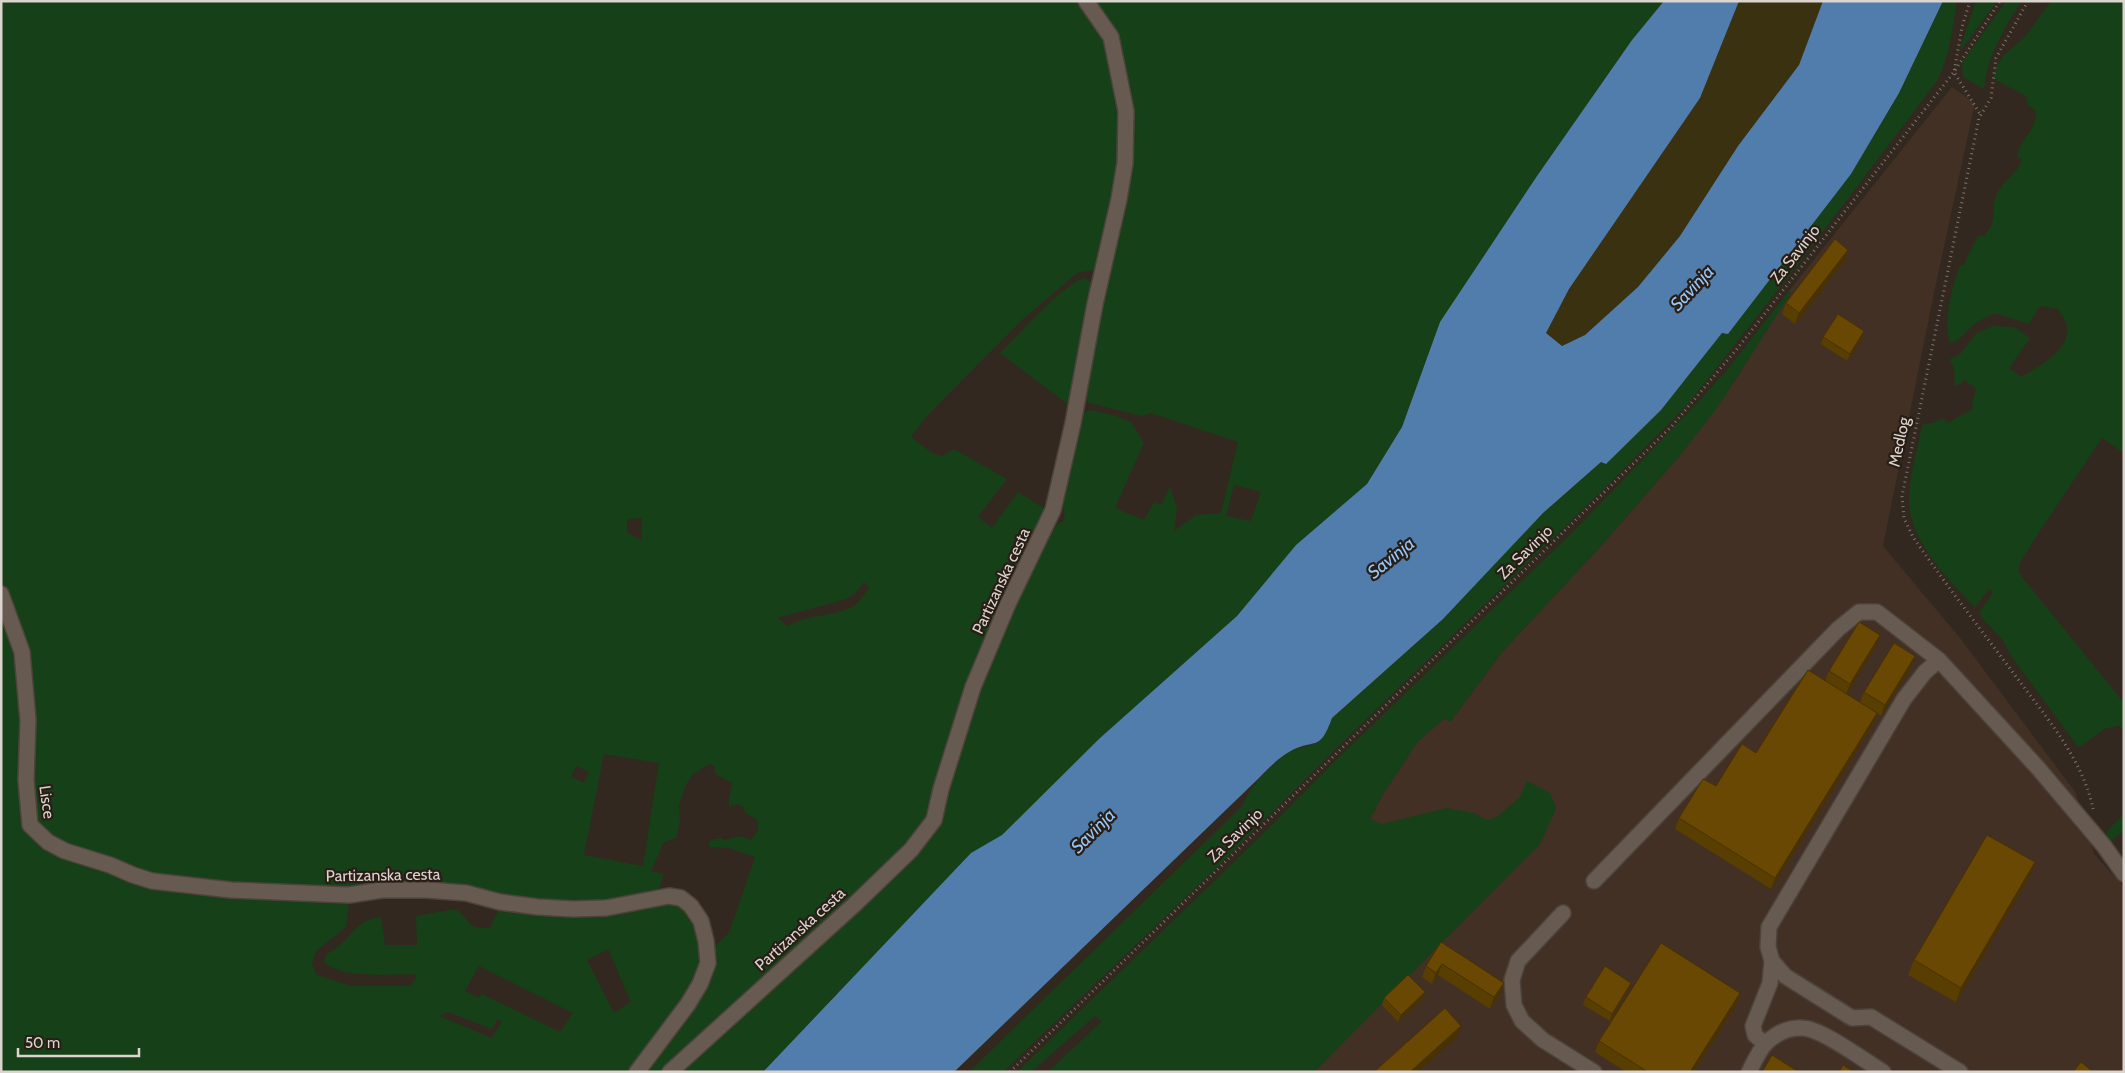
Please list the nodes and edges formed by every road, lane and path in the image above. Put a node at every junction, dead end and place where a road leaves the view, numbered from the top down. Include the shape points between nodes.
1 (1086, 1) edge
2 (1970, 1) edge
3 (2000, 1) edge
4 (2028, 1) edge
5 (1954, 72) junction
6 (1980, 114) junction
7 (1, 594) edge
8 (1939, 660) junction
9 (2094, 815) dead end
10 (122, 870) joint
11 (2124, 874) edge
12 (1594, 881) dead end
13 (1563, 912) dead end
14 (1772, 961) junction
15 (1765, 1044) junction
16 (637, 1072) edge
17 (670, 1072) edge
18 (1010, 1072) edge
19 (1594, 1072) edge
20 (1749, 1072) edge
21 (1883, 1072) edge
22 (1960, 1072) edge

1 - 17 street, Partizanska cesta via 1111,37 1126,111 1120,199 1053,510 973,688 934,820 911,850 855,904
2 - 5 path
3 - 5 path, Za Savinjo
4 - 6 path, Medlog via 1996,58 1990,98
5 - 6 path
5 - 18 path, Za Savinjo via 1741,344 1672,426
6 - 9 path, Medlog via 1908,457 1902,496 1904,518 1928,560 2069,751 2089,790
7 - 10 street, Lisce via 22,652 28,720 26,780 30,825 48,842 65,851
8 - 11 street via 2038,768
8 - 12 street via 1877,612 1859,612 1838,629
8 - 14 street via 1904,699 1769,927 1768,947
10 - 16 street, Partizanska cesta via 152,881 230,890 349,895 382,890 426,890 466,893 538,907 606,908 669,896 680,898 691,906 701,921 708,963 688,1004
13 - 19 street via 1518,961 1512,980 1514,1005 1522,1021 1543,1040
14 - 15 street via 1770,983 1753,1026 1755,1035
14 - 22 street via 1785,976 1852,1018 1871,1017
15 - 20 street
15 - 21 street via 1791,1028 1803,1028 1817,1032

